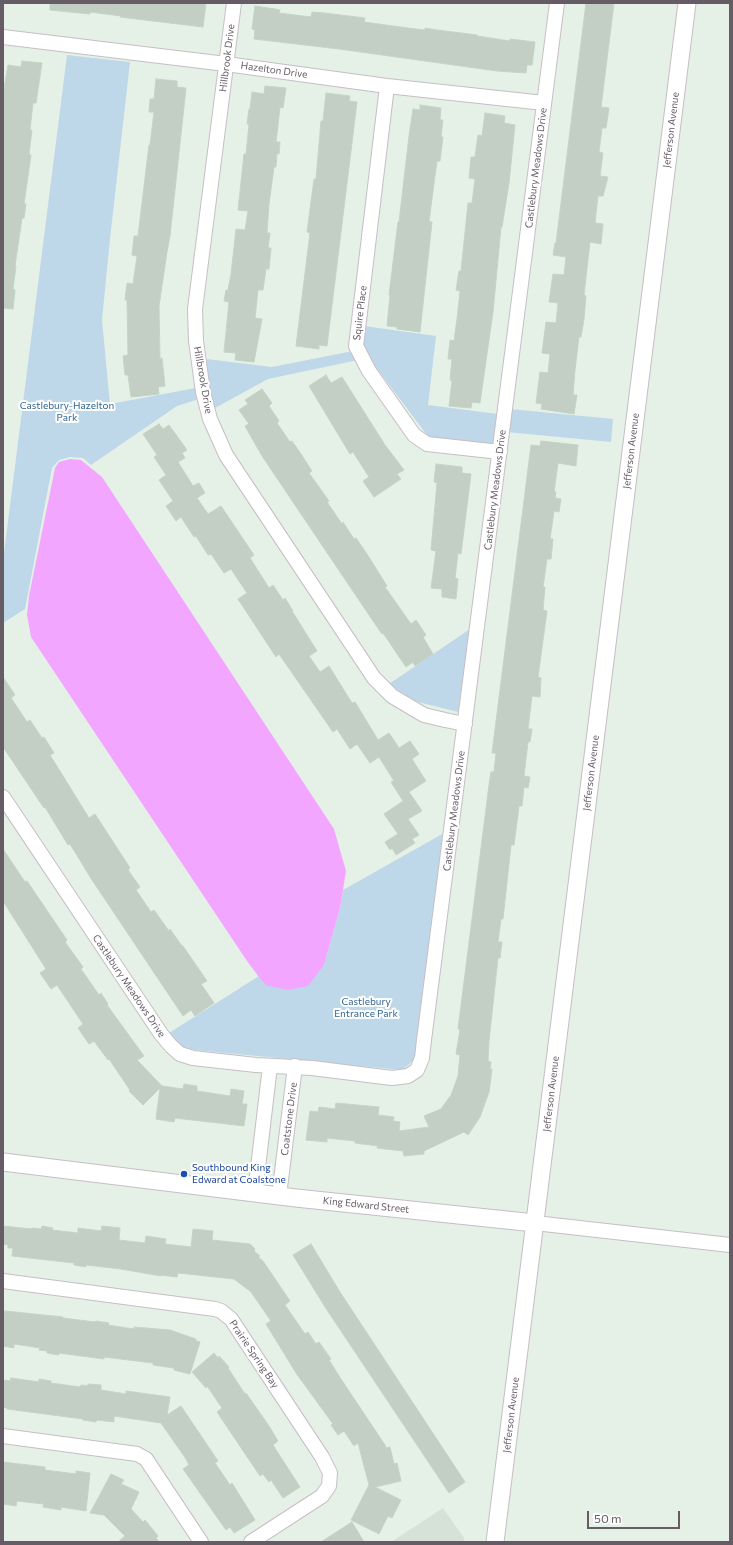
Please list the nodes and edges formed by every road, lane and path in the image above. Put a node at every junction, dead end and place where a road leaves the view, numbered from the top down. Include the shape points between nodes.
1 (234, 3) edge
2 (557, 3) edge
3 (687, 3) edge
4 (3, 37) edge
5 (226, 64) junction
6 (387, 86) junction
7 (544, 103) junction
8 (500, 452) junction
9 (465, 724) junction
10 (3, 797) edge
11 (270, 1066) junction
12 (295, 1066) junction
13 (3, 1162) edge
14 (255, 1193) junction
15 (279, 1196) junction
16 (535, 1223) junction
17 (730, 1246) edge
18 (3, 1281) edge
19 (3, 1436) edge
20 (201, 1542) edge
21 (251, 1542) edge
22 (495, 1542) edge

1 - 5 street, Hillbrook Drive
2 - 7 street, Castlebury Meadows Drive
3 - 16 street, Jefferson Avenue
4 - 5 street, Hazelton Drive
5 - 6 street, Hazelton Drive
5 - 9 street, Hillbrook Drive via 195,309 196,341 203,392 210,419 226,455 374,678 392,696 424,715
6 - 7 street, Hazelton Drive
6 - 8 street, Squire Place via 356,346 369,371 414,435 427,444
7 - 8 street, Castlebury Meadows Drive
8 - 9 street, Castlebury Meadows Drive
9 - 12 street, Castlebury Meadows Drive via 422,1058 416,1070 408,1076 392,1078
10 - 11 street, Castlebury Meadows Drive via 171,1046 180,1054 194,1058
11 - 12 street, Castlebury Meadows Drive
11 - 14 street
12 - 15 street, Coatstone Drive
13 - 14 street, King Edward Street
14 - 15 street, King Edward Street
15 - 16 street, King Edward Street
16 - 17 street, King Edward Street
16 - 22 street, Jefferson Avenue
18 - 21 street, Prairie Spring Bay via 215,1309 231,1319 330,1473 329,1486 322,1496
19 - 20 street via 137,1454 146,1460

